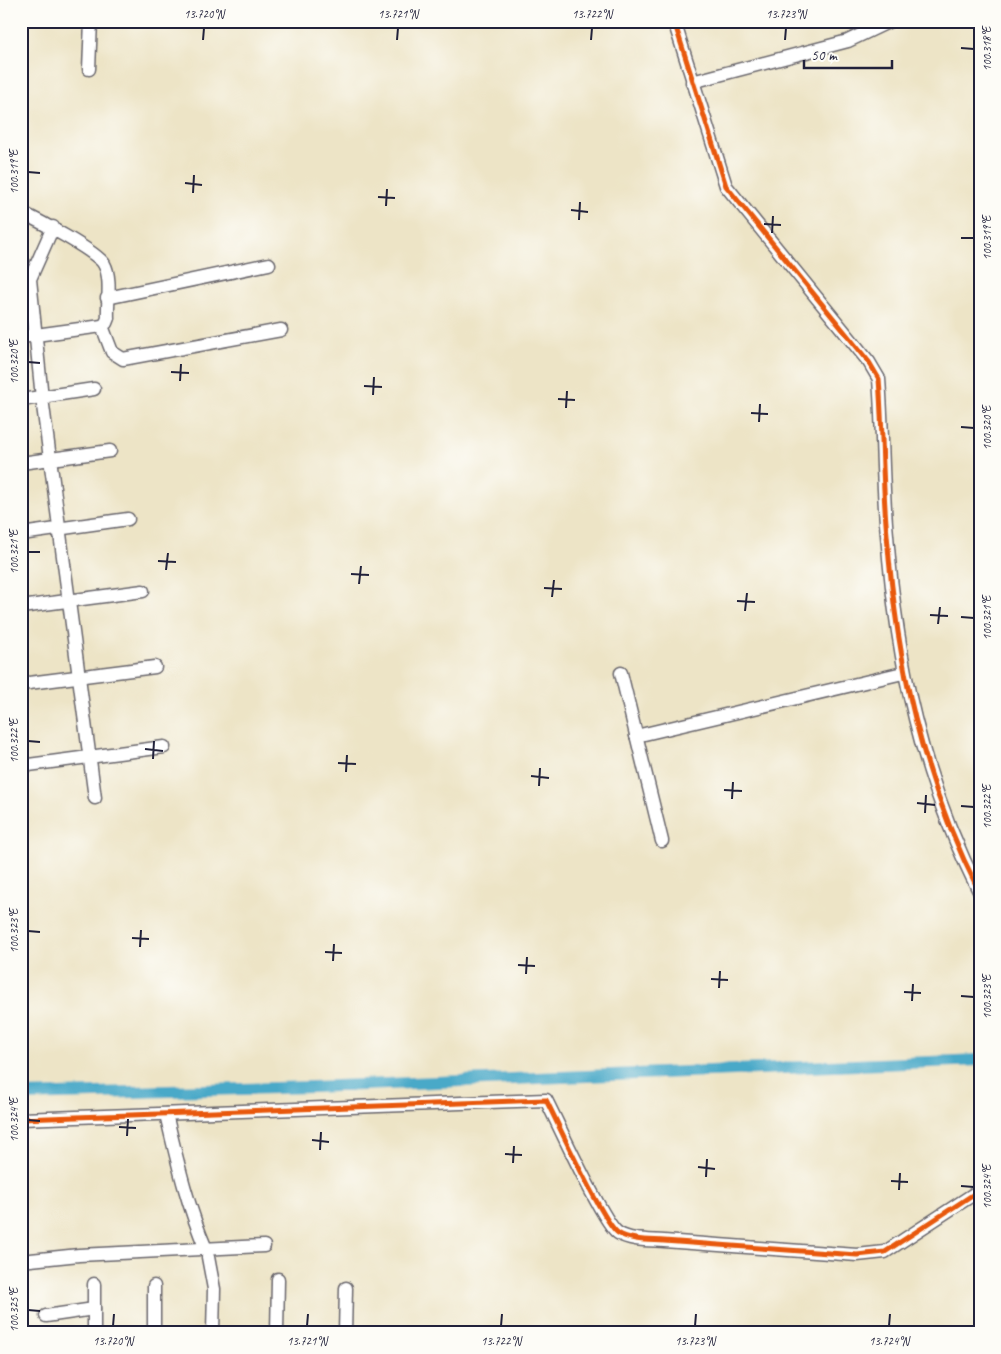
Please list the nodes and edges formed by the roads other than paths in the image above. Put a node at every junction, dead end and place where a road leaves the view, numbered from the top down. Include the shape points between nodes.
1 (91, 21) edge
2 (674, 21) edge
3 (890, 21) edge
4 (89, 69) dead end
5 (692, 82) junction
6 (21, 212) edge
7 (53, 227) junction
8 (269, 264) dead end
9 (25, 278) edge
10 (107, 298) junction
11 (102, 326) junction
12 (281, 330) dead end
13 (36, 335) junction
14 (21, 337) edge
15 (94, 389) dead end
16 (42, 398) junction
17 (21, 400) edge
18 (110, 451) dead end
19 (51, 458) junction
20 (21, 463) edge
21 (128, 519) dead end
22 (60, 529) junction
23 (21, 534) edge
24 (143, 591) dead end
25 (70, 601) junction
26 (21, 607) edge
27 (155, 667) dead end
28 (621, 673) dead end
29 (903, 673) junction
30 (79, 677) junction
31 (21, 684) edge
32 (636, 736) junction
33 (164, 747) dead end
34 (90, 757) junction
35 (21, 766) edge
36 (95, 798) dead end
37 (662, 841) dead end
38 (980, 893) edge
39 (166, 1114) junction
40 (21, 1119) edge
41 (980, 1190) edge
42 (264, 1246) dead end
43 (207, 1253) junction
44 (21, 1261) edge
45 (278, 1279) dead end
46 (94, 1284) dead end
47 (154, 1286) dead end
48 (346, 1288) dead end
49 (94, 1309) junction
50 (46, 1316) dead end
51 (94, 1333) edge
52 (154, 1333) edge
53 (213, 1333) edge
54 (277, 1333) edge
55 (345, 1333) edge

1 - 4 street
2 - 5 street
3 - 5 street via 848,41
5 - 29 street via 726,186 869,362 879,379 887,535
6 - 7 street
7 - 9 street
7 - 10 street via 103,263 108,275
8 - 10 street
9 - 13 street
10 - 11 street via 108,318
11 - 12 street via 112,352 123,359
11 - 13 street
13 - 14 street
13 - 16 street
15 - 16 street
16 - 17 street
16 - 19 street
18 - 19 street
19 - 20 street
19 - 22 street
21 - 22 street
22 - 23 street
22 - 25 street
24 - 25 street
25 - 26 street
25 - 30 street
27 - 30 street
28 - 32 street
29 - 32 street
29 - 38 street via 937,797
30 - 31 street
30 - 34 street
32 - 37 street
33 - 34 street
34 - 35 street
34 - 36 street
39 - 40 street
39 - 41 street via 546,1100 604,1215 618,1233 664,1241 857,1255 885,1252
39 - 43 street via 180,1176
42 - 43 street
43 - 44 street via 79,1255
43 - 53 street via 214,1289
45 - 54 street
46 - 49 street
47 - 52 street
48 - 55 street
49 - 50 street
49 - 51 street

